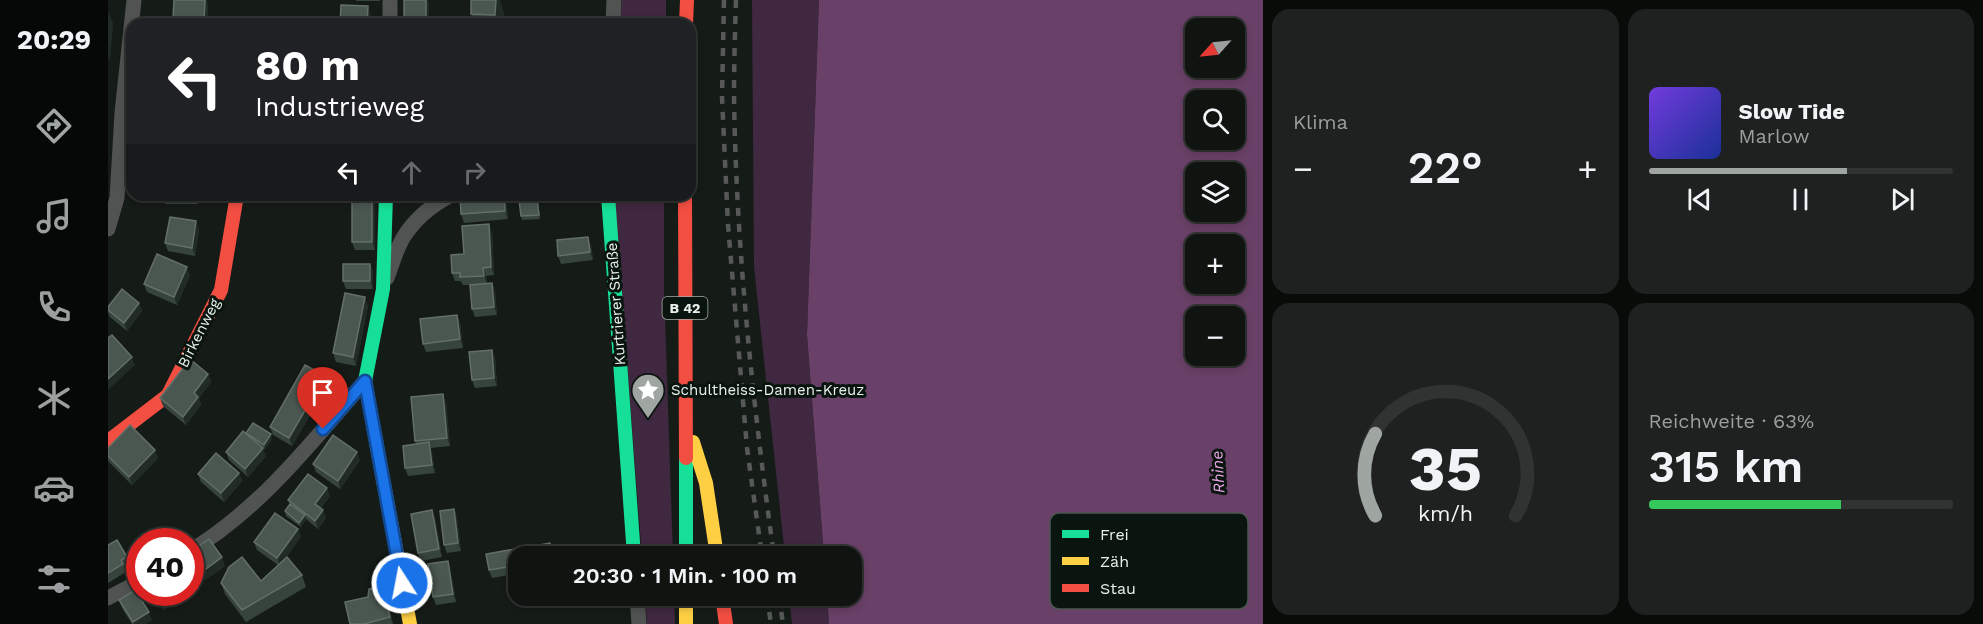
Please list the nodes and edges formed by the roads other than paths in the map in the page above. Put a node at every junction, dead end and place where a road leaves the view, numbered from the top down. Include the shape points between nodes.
1 (135, 0) edge
2 (390, 0) edge
3 (614, 0) edge
4 (687, 0) edge
5 (133, 18) edge
6 (390, 18) edge
7 (612, 18) edge
8 (686, 18) edge
9 (126, 76) edge
10 (121, 119) edge
11 (236, 201) edge
12 (386, 201) edge
13 (440, 201) edge
14 (608, 201) edge
15 (685, 201) edge
16 (108, 230) edge
17 (383, 289) junction
18 (365, 381) junction
19 (686, 420) junction
20 (108, 441) edge
21 (204, 543) edge
22 (633, 546) edge
23 (686, 546) edge
24 (715, 546) edge
25 (126, 588) edge
26 (108, 598) edge
27 (638, 606) edge
28 (686, 606) edge
29 (723, 606) edge
30 (410, 624) edge
31 (639, 624) edge
32 (686, 624) edge
33 (726, 624) edge

1 - 5 street
2 - 6 street
3 - 7 street
4 - 8 street
9 - 10 street
10 - 16 street via 117,198
11 - 20 street, Birkenweg via 221,290 168,395
12 - 17 street
13 - 17 street via 417,220 402,240
14 - 22 street, Kurtrierer Straße
15 - 19 street, B 42
17 - 18 street
18 - 21 street via 265,493
18 - 30 street
19 - 23 street, B 42
19 - 24 street, B 42 via 706,483
25 - 26 street
27 - 31 street
28 - 32 street
29 - 33 street

